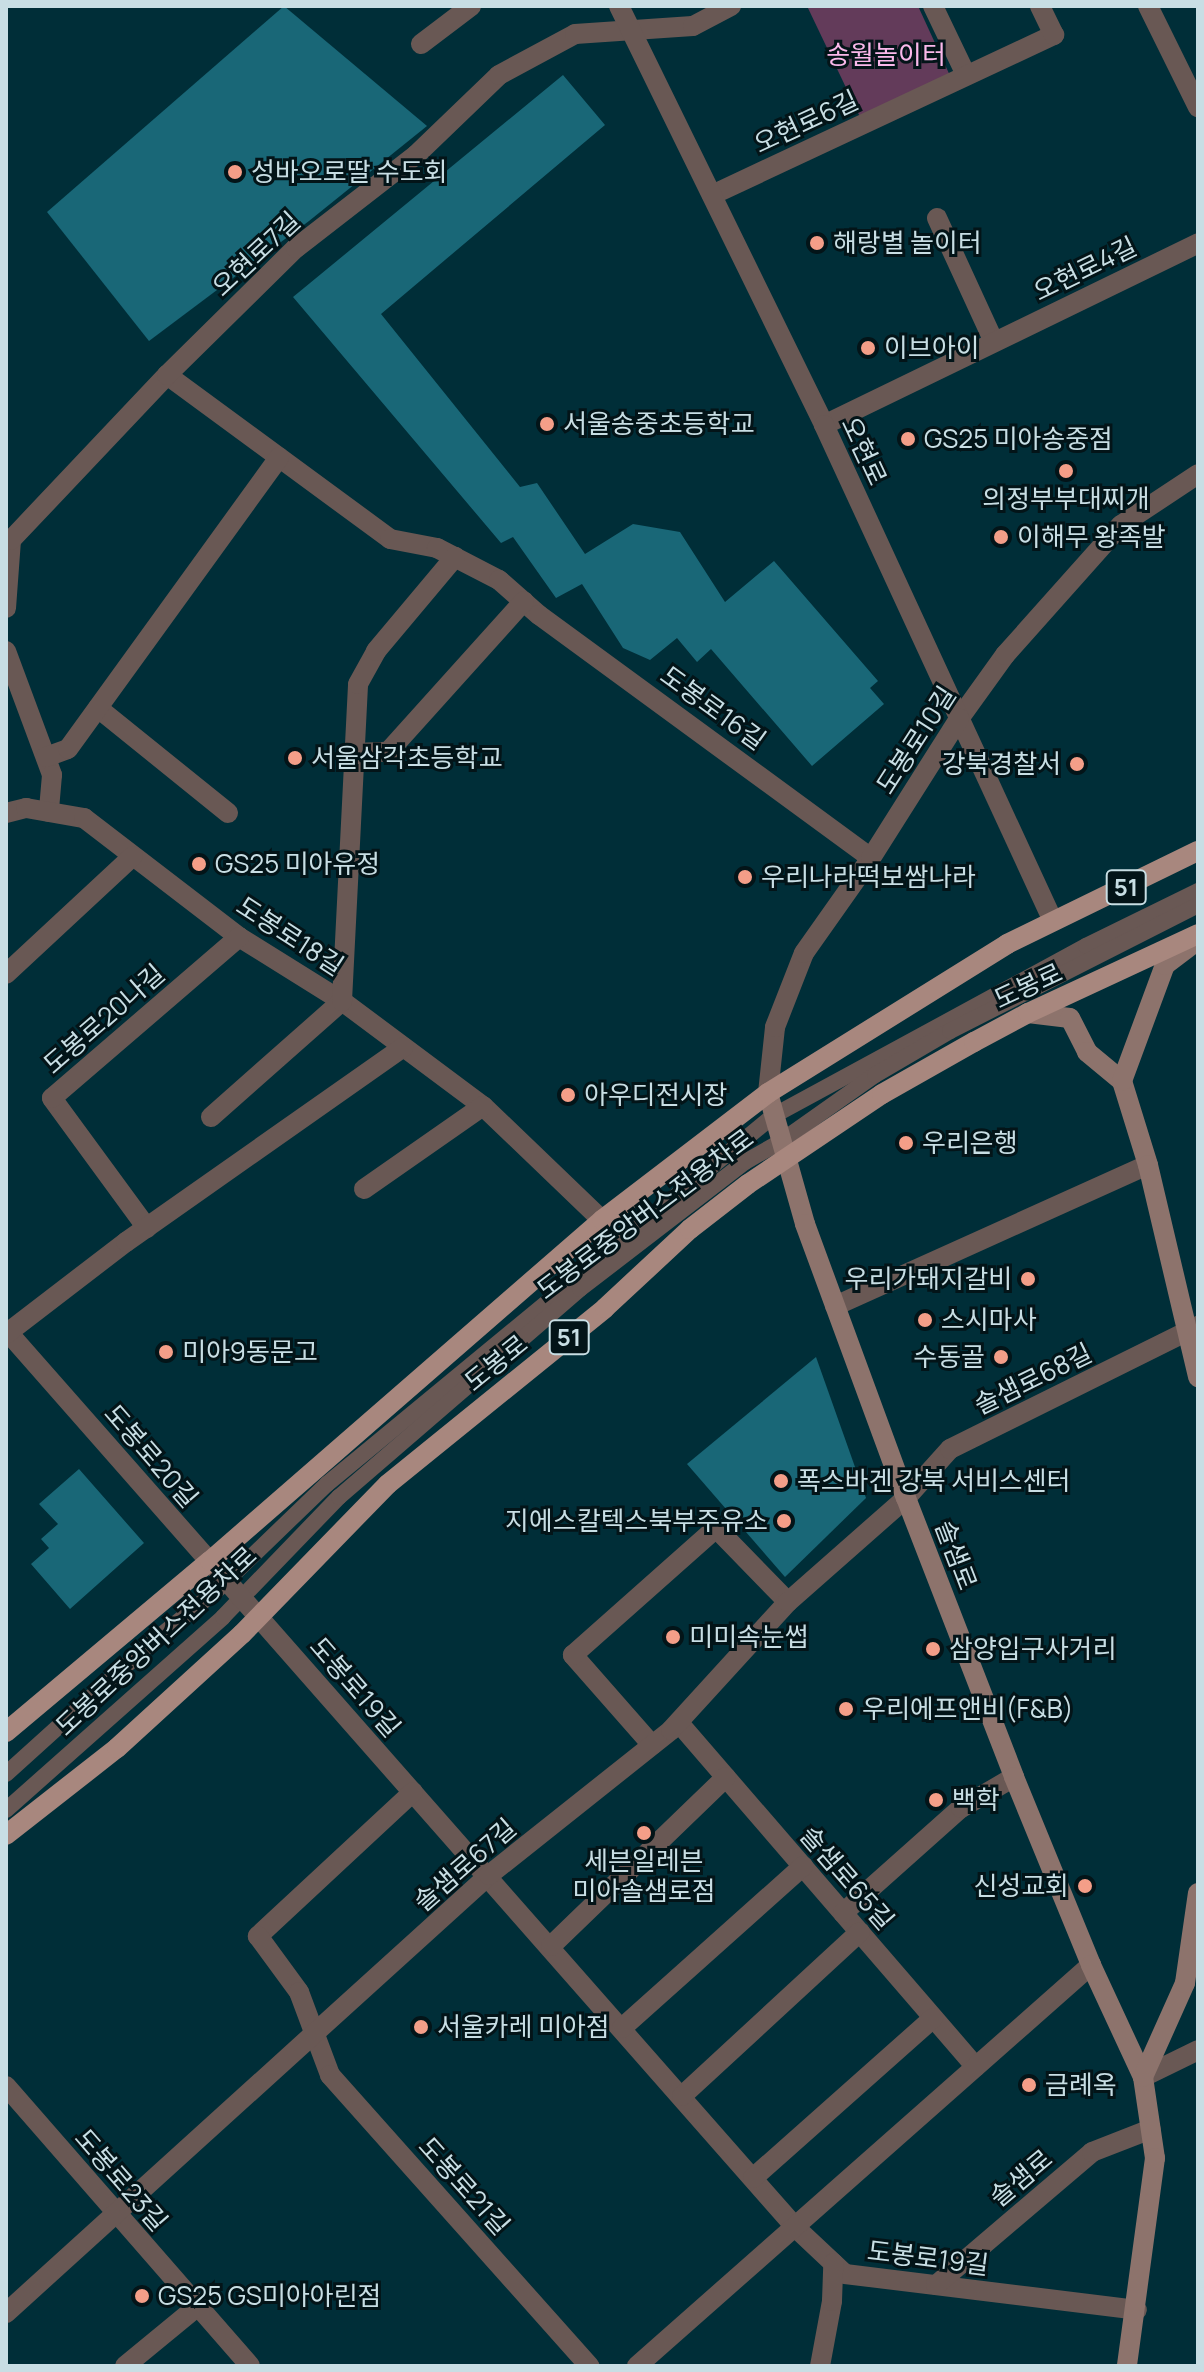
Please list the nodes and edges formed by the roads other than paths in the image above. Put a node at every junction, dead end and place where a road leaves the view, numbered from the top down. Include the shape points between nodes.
1 (471, 6) edge
2 (619, 6) edge
3 (731, 6) edge
4 (933, 6) edge
5 (1040, 6) edge
6 (1148, 6) edge
7 (632, 31) junction
8 (421, 44) dead end
9 (966, 75) junction
10 (1198, 107) edge
11 (712, 195) junction
12 (937, 218) dead end
13 (1198, 243) edge
14 (994, 342) junction
15 (167, 375) junction
16 (824, 425) junction
17 (279, 457) junction
18 (1198, 474) edge
19 (455, 557) junction
20 (524, 601) junction
21 (6, 608) edge
22 (6, 651) edge
23 (98, 708) junction
24 (959, 719) junction
25 (354, 753) junction
26 (46, 757) junction
27 (49, 812) junction
28 (6, 813) edge
29 (228, 813) dead end
30 (1198, 851) edge
31 (133, 856) junction
32 (871, 858) junction
33 (1198, 891) edge
34 (1198, 905) edge
35 (1053, 921) junction
36 (1144, 931) junction
37 (1198, 934) edge
38 (239, 937) junction
39 (1198, 940) edge
40 (6, 974) edge
41 (1073, 993) junction
42 (342, 1001) junction
43 (1028, 1013) junction
44 (403, 1047) junction
45 (1122, 1081) junction
46 (768, 1093) junction
47 (483, 1106) junction
48 (773, 1116) junction
49 (211, 1117) dead end
50 (783, 1151) junction
51 (1148, 1165) junction
52 (364, 1189) dead end
53 (602, 1220) junction
54 (147, 1228) junction
55 (835, 1306) junction
56 (1192, 1329) edge
57 (7, 1332) edge
58 (1198, 1377) edge
59 (906, 1498) junction
60 (210, 1561) junction
61 (227, 1581) junction
62 (241, 1599) junction
63 (788, 1602) junction
64 (257, 1617) junction
65 (679, 1723) junction
66 (6, 1732) edge
67 (652, 1745) junction
68 (6, 1774) edge
69 (726, 1777) junction
70 (1014, 1777) junction
71 (413, 1792) junction
72 (6, 1810) edge
73 (6, 1835) edge
74 (803, 1866) junction
75 (489, 1875) junction
76 (1198, 1893) edge
77 (843, 1913) junction
78 (860, 1932) junction
79 (551, 1946) junction
80 (1091, 1965) junction
81 (933, 2018) junction
82 (622, 2028) junction
83 (316, 2031) junction
84 (1198, 2050) edge
85 (976, 2067) junction
86 (1143, 2077) junction
87 (6, 2086) edge
88 (682, 2096) junction
89 (1151, 2129) junction
90 (753, 2178) junction
91 (115, 2214) junction
92 (796, 2228) junction
93 (833, 2263) junction
94 (936, 2285) junction
95 (198, 2306) junction
96 (1137, 2310) junction
97 (6, 2313) edge
98 (125, 2366) edge
99 (250, 2366) edge
100 (589, 2366) edge
101 (637, 2366) edge
102 (820, 2366) edge
103 (1127, 2366) edge

1 - 8 street
2 - 7 street, 오현로
3 - 7 street via 693,26
4 - 9 street
5 - 9 street, 오현로6길 via 1054,35
6 - 10 street
7 - 11 street, 오현로
7 - 15 street, 오현로7길 via 575,34 499,75 416,155 296,248
9 - 11 street, 오현로6길
11 - 16 street, 오현로
12 - 14 street
13 - 14 street, 오현로4길
14 - 16 street, 오현로4길
15 - 17 street, 도봉로16길
15 - 21 street, 오현로7길 via 11,540
16 - 24 street, 오현로
17 - 19 street, 도봉로16길 via 390,539
17 - 23 street
18 - 24 street, 도봉로10길 via 1121,525 1005,655
19 - 20 street, 도봉로16길 via 499,580
19 - 25 street, 도봉로18길 via 376,651 358,684
20 - 25 street via 388,752
20 - 32 street, 도봉로16길
22 - 26 street
23 - 26 street via 68,749
23 - 29 street
24 - 32 street, 도봉로10길
24 - 35 street, 오현로
25 - 42 street, 도봉로18길
26 - 27 street via 52,775
27 - 28 street, 도봉로18길 via 26,808
27 - 31 street, 도봉로18길 via 84,818
30 - 35 main road, 도봉로 / 51
31 - 38 street, 도봉로18길
31 - 40 street
32 - 46 street, 도봉로10길 via 804,953 787,989 775,1027
33 - 48 lane
34 - 36 lane, 도봉로중앙버스전용차로
35 - 46 main road, 도봉로 / 51 via 968,967
36 - 41 lane
36 - 50 lane, 도봉로중앙버스전용차로 via 875,1075
37 - 41 main road, 도봉로 / 51
38 - 42 street, 도봉로18길
38 - 54 street, 도봉로20나길 via 52,1098
39 - 45 main road via 1165,965
41 - 43 main road, 도봉로 / 51
42 - 44 street, 도봉로18길
42 - 49 street, 도봉로18길
43 - 45 main road via 1070,1018 1087,1052
43 - 50 main road, 도봉로 / 51
44 - 47 street, 도봉로18길
44 - 54 street
45 - 51 main road
46 - 48 main road, 솔샘로
46 - 53 main road, 도봉로 / 51
47 - 52 street
47 - 53 street, 도봉로18길
48 - 50 main road, 솔샘로
48 - 61 lane via 327,1484
50 - 55 main road, 솔샘로
50 - 62 lane, 도봉로중앙버스전용차로 via 745,1162 580,1289 339,1497
50 - 64 main road, 도봉로 / 51 via 605,1308 388,1484
51 - 55 street
51 - 56 main road
53 - 60 main road, 도봉로 / 51
54 - 57 street
55 - 59 main road, 솔샘로
56 - 58 main road
56 - 59 street, 솔샘로68길 via 950,1449
57 - 60 street, 도봉로20길
59 - 63 street, 솔샘로67길
59 - 70 main road, 솔샘로
60 - 61 street, 도봉로20길
60 - 66 main road, 도봉로 / 51
61 - 62 street, 도봉로20길
61 - 68 lane
62 - 64 street, 도봉로20길
62 - 72 lane, 도봉로중앙버스전용차로
63 - 65 street, 솔샘로67길
63 - 67 street via 716,1528 573,1655
64 - 71 street, 도봉로19길
64 - 73 main road, 도봉로 / 51 via 117,1748
65 - 67 street, 솔샘로67길
65 - 69 street, 솔샘로65길
67 - 75 street, 솔샘로67길
69 - 74 street, 솔샘로65길
69 - 79 street
70 - 77 street via 961,1808
70 - 80 main road, 솔샘로
71 - 75 street, 도봉로19길
71 - 83 street via 258,1936 299,1992
74 - 77 street, 솔샘로65길
74 - 82 street
75 - 79 street, 도봉로19길
75 - 83 street, 솔샘로67길
76 - 86 main road via 1185,1983
77 - 78 street, 솔샘로65길
78 - 81 street, 솔샘로65길
78 - 88 street
79 - 82 street, 도봉로19길
80 - 85 street
80 - 86 main road, 솔샘로
81 - 85 street, 솔샘로65길
81 - 90 street
82 - 88 street, 도봉로19길
83 - 91 street, 솔샘로67길
83 - 100 street, 도봉로21길 via 330,2075
84 - 86 street
85 - 92 street
86 - 89 main road, 솔샘로
87 - 91 street, 도봉로23길
88 - 90 street, 도봉로19길
89 - 94 street, 솔샘로 via 1092,2152
89 - 96 main road, 솔샘로 via 1155,2158
90 - 92 street, 도봉로19길
91 - 95 street, 도봉로23길
91 - 97 street, 솔샘로67길
92 - 93 street, 도봉로19길
92 - 101 street
93 - 94 street, 도봉로19길 via 845,2274
93 - 102 street
94 - 96 street, 도봉로19길
95 - 98 street
95 - 99 street, 도봉로23길
96 - 103 main road, 솔샘로

